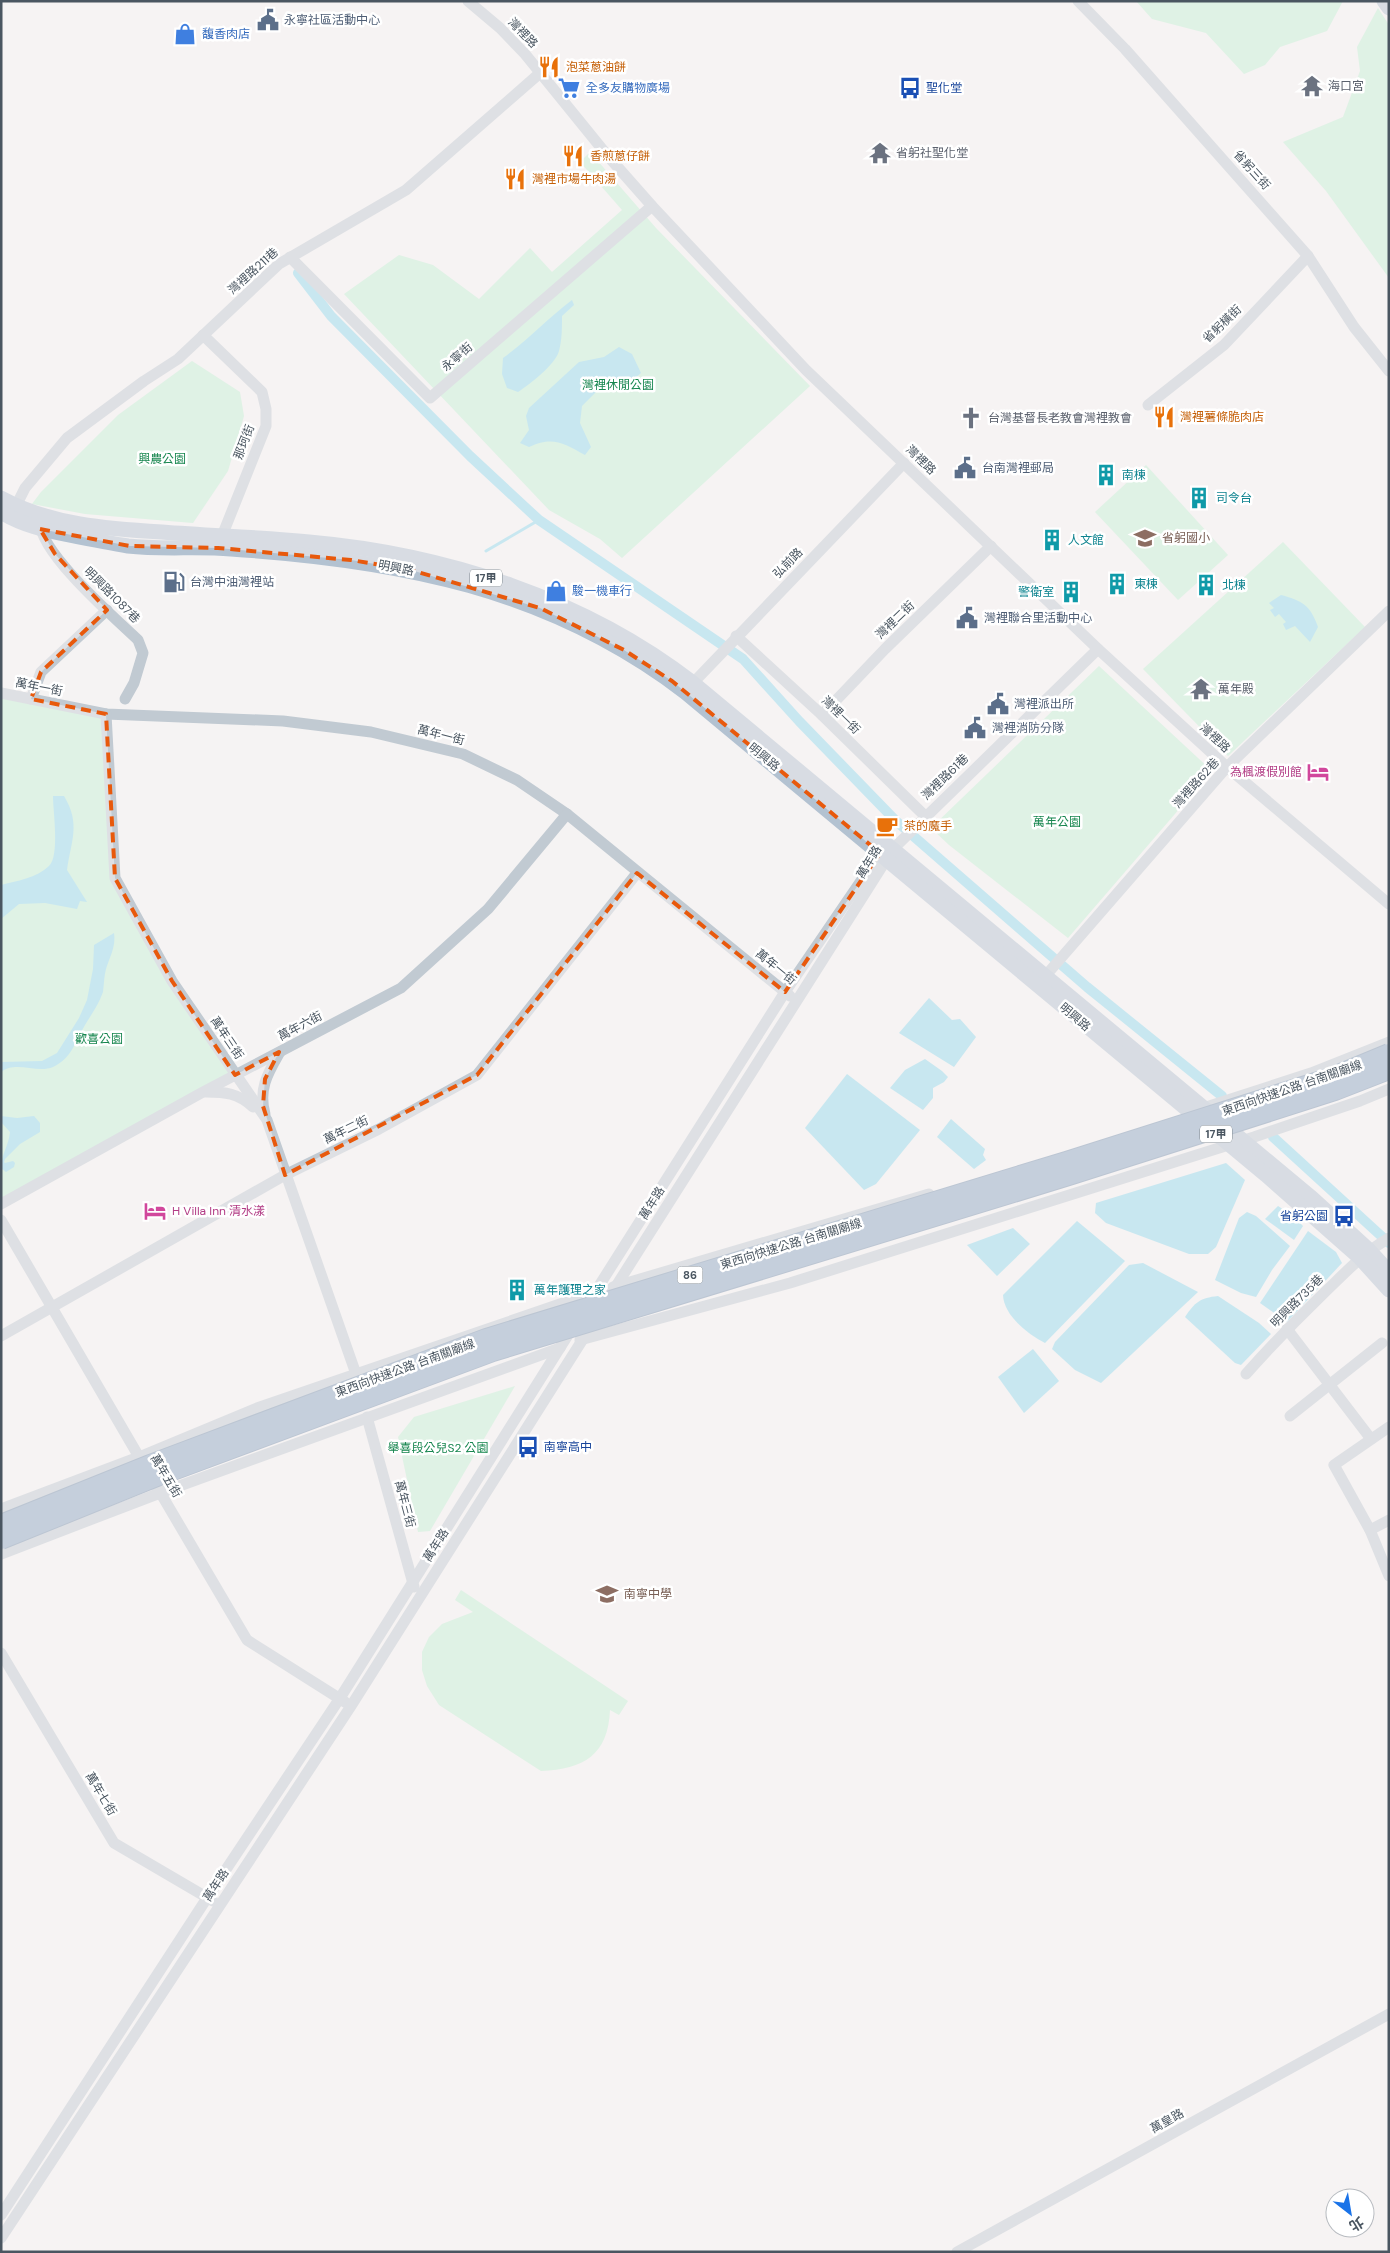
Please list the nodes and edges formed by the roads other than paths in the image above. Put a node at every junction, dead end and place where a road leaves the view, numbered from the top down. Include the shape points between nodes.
1 (468, 1) edge
2 (1078, 1) edge
3 (1384, 1) edge
4 (1389, 8) edge
5 (540, 73) junction
6 (652, 206) junction
7 (1308, 256) junction
8 (290, 257) junction
9 (203, 335) junction
10 (1389, 371) edge
11 (1148, 405) dead end
12 (904, 463) junction
13 (1, 498) edge
14 (9, 512) edge
15 (40, 522) junction
16 (219, 542) junction
17 (991, 546) junction
18 (107, 610) junction
19 (1389, 611) edge
20 (736, 637) junction
21 (1098, 649) junction
22 (694, 683) junction
23 (1, 693) edge
24 (31, 699) junction
25 (125, 699) dead end
26 (106, 714) junction
27 (822, 716) junction
28 (1227, 768) junction
29 (567, 814) junction
30 (923, 819) junction
31 (891, 851) junction
32 (637, 873) junction
33 (1389, 904) edge
34 (1045, 976) junction
35 (785, 992) junction
36 (796, 1000) junction
37 (1389, 1042) edge
38 (280, 1052) junction
39 (1389, 1053) edge
40 (1389, 1070) edge
41 (235, 1075) junction
42 (1389, 1089) edge
43 (203, 1092) junction
44 (1197, 1110) junction
45 (267, 1120) junction
46 (1244, 1140) junction
47 (1229, 1145) junction
48 (285, 1175) junction
49 (1, 1204) edge
50 (1, 1220) edge
51 (1389, 1238) edge
52 (1366, 1252) junction
53 (1389, 1272) edge
54 (617, 1286) junction
55 (1389, 1290) edge
56 (596, 1292) junction
57 (52, 1307) junction
58 (1287, 1329) junction
59 (1, 1336) edge
60 (582, 1339) junction
61 (1382, 1344) dead end
62 (559, 1348) junction
63 (356, 1374) junction
64 (1246, 1374) dead end
65 (1328, 1385) junction
66 (1290, 1416) dead end
67 (367, 1417) junction
68 (1389, 1426) edge
69 (1371, 1439) junction
70 (139, 1457) junction
71 (160, 1493) junction
72 (1, 1509) edge
73 (1389, 1520) edge
74 (1, 1524) edge
75 (1370, 1530) junction
76 (1, 1540) edge
77 (1, 1554) edge
78 (1389, 1576) edge
79 (412, 1583) junction
80 (419, 1598) junction
81 (1, 1653) edge
82 (340, 1698) junction
83 (351, 1706) junction
84 (207, 1898) junction
85 (220, 1905) junction
86 (1389, 2014) edge
87 (102, 2060) junction
88 (109, 2073) junction
89 (1, 2215) edge
90 (1, 2238) edge
91 (958, 2252) edge

1 - 5 street, 灣裡路 via 500,28
2 - 7 street, 省躬三街 via 1125,49
3 - 4 main road
5 - 6 street, 灣裡路
5 - 8 street, 灣裡路211巷 via 406,190
6 - 8 street, 永寧街 via 430,398
6 - 12 street, 灣裡路 via 806,370
7 - 10 street, 省躬三街 via 1354,327
7 - 11 street, 省躬橫街 via 1224,345
8 - 9 street, 灣裡路211巷
9 - 14 street, 灣裡路211巷 via 178,359 144,380 67,438
9 - 16 street, 那珂街 via 262,392 266,409 266,426
12 - 17 street, 灣裡路
12 - 20 street, 弘前路
13 - 14 main road, 明興路 / 17甲
14 - 15 main road, 明興路 / 17甲
15 - 16 main road, 明興路 / 17甲 via 130,546
15 - 18 street, 明興路1087巷 via 55,554
16 - 22 main road, 明興路 / 17甲 via 309,542 349,547 414,559 504,582 588,617 637,643
16 - 31 main road, 明興路 / 17甲 via 411,570 499,593 576,624 672,681
17 - 21 street, 灣裡路
17 - 27 street, 灣裡二街 via 885,649
18 - 24 street via 41,672
18 - 25 street, 明興路1087巷 via 138,640 143,652 134,683
19 - 28 street, 灣裡路62巷
20 - 22 street, 弘前路
20 - 27 street, 灣裡一街
21 - 28 street, 灣裡路
21 - 30 street, 灣裡路61巷
22 - 31 main road, 明興路 / 17甲
23 - 24 street, 萬年一街
24 - 26 street, 萬年一街
26 - 29 street, 萬年一街 via 283,721 371,732 476,759 517,780
26 - 41 street, 萬年三街 via 115,878 172,981
27 - 30 street, 灣裡一街
28 - 33 street, 灣裡路
28 - 34 street, 灣裡路62巷
29 - 32 street, 萬年一街
29 - 38 street, 萬年六街 via 488,909 401,988
30 - 31 street, 灣裡路61巷
31 - 34 main road, 明興路 / 17甲
31 - 35 street, 萬年路
31 - 36 street, 萬年路
32 - 35 street, 萬年一街
32 - 48 street, 萬年二街 via 477,1074 379,1129
34 - 44 main road, 明興路 / 17甲
35 - 36 street, 萬年一街
35 - 56 street, 萬年路
36 - 54 street, 萬年路
37 - 44 street via 1311,1073
38 - 41 street, 萬年六街
38 - 45 street via 262,1088
39 - 74 highway, 東西向快速公路 台南關廟線 / 86, bridge via 1331,1077 1066,1162 486,1338 150,1464
40 - 76 highway, 東西向快速公路 台南關廟線 / 86, bridge via 1336,1091 1070,1176 493,1352 157,1477
41 - 43 street, 萬年六街
41 - 45 street, 萬年三街
42 - 46 street
43 - 45 street via 232,1094 244,1099
43 - 49 street, 萬年六街
44 - 46 main road, 明興路 / 17甲
44 - 47 main road, 明興路 / 17甲
44 - 54 street via 1007,1171
45 - 48 street, 萬年三街
46 - 47 street
46 - 52 main road, 明興路 / 17甲 via 1312,1198
47 - 52 main road, 明興路 / 17甲
47 - 60 street via 790,1283
48 - 57 street, 萬年二街
48 - 63 street, 萬年三街
50 - 57 street, 萬年五街
51 - 52 street, 明興路735巷
52 - 53 main road, 明興路 / 17甲
52 - 55 main road, 明興路 / 17甲
52 - 58 street, 明興路735巷
54 - 56 street
54 - 60 street, 萬年路
56 - 62 street, 萬年路
56 - 63 street
57 - 59 street, 萬年二街
57 - 70 street, 萬年五街
58 - 64 street, 明興路735巷
58 - 65 street
60 - 62 street
60 - 80 street, 萬年路
61 - 65 street
62 - 67 street
62 - 79 street, 萬年路
63 - 70 street via 257,1408
65 - 66 street
65 - 69 street
67 - 71 street
67 - 79 street, 萬年三街
68 - 69 street
69 - 75 street via 1334,1465
70 - 71 street, 萬年五街
70 - 72 street
71 - 77 street
71 - 82 street, 萬年五街 via 247,1640
73 - 75 street
75 - 78 street
79 - 80 street, 萬年三街
79 - 82 street, 萬年路
80 - 83 street, 萬年路
81 - 84 street, 萬年七街 via 114,1843
82 - 83 street, 萬年五街
82 - 84 street, 萬年路
83 - 85 street, 萬年路
84 - 85 street, 萬年七街
84 - 87 street, 萬年路
85 - 88 street, 萬年路
86 - 91 street, 萬皇路
87 - 88 street
87 - 89 street, 萬年路
88 - 90 street, 萬年路

